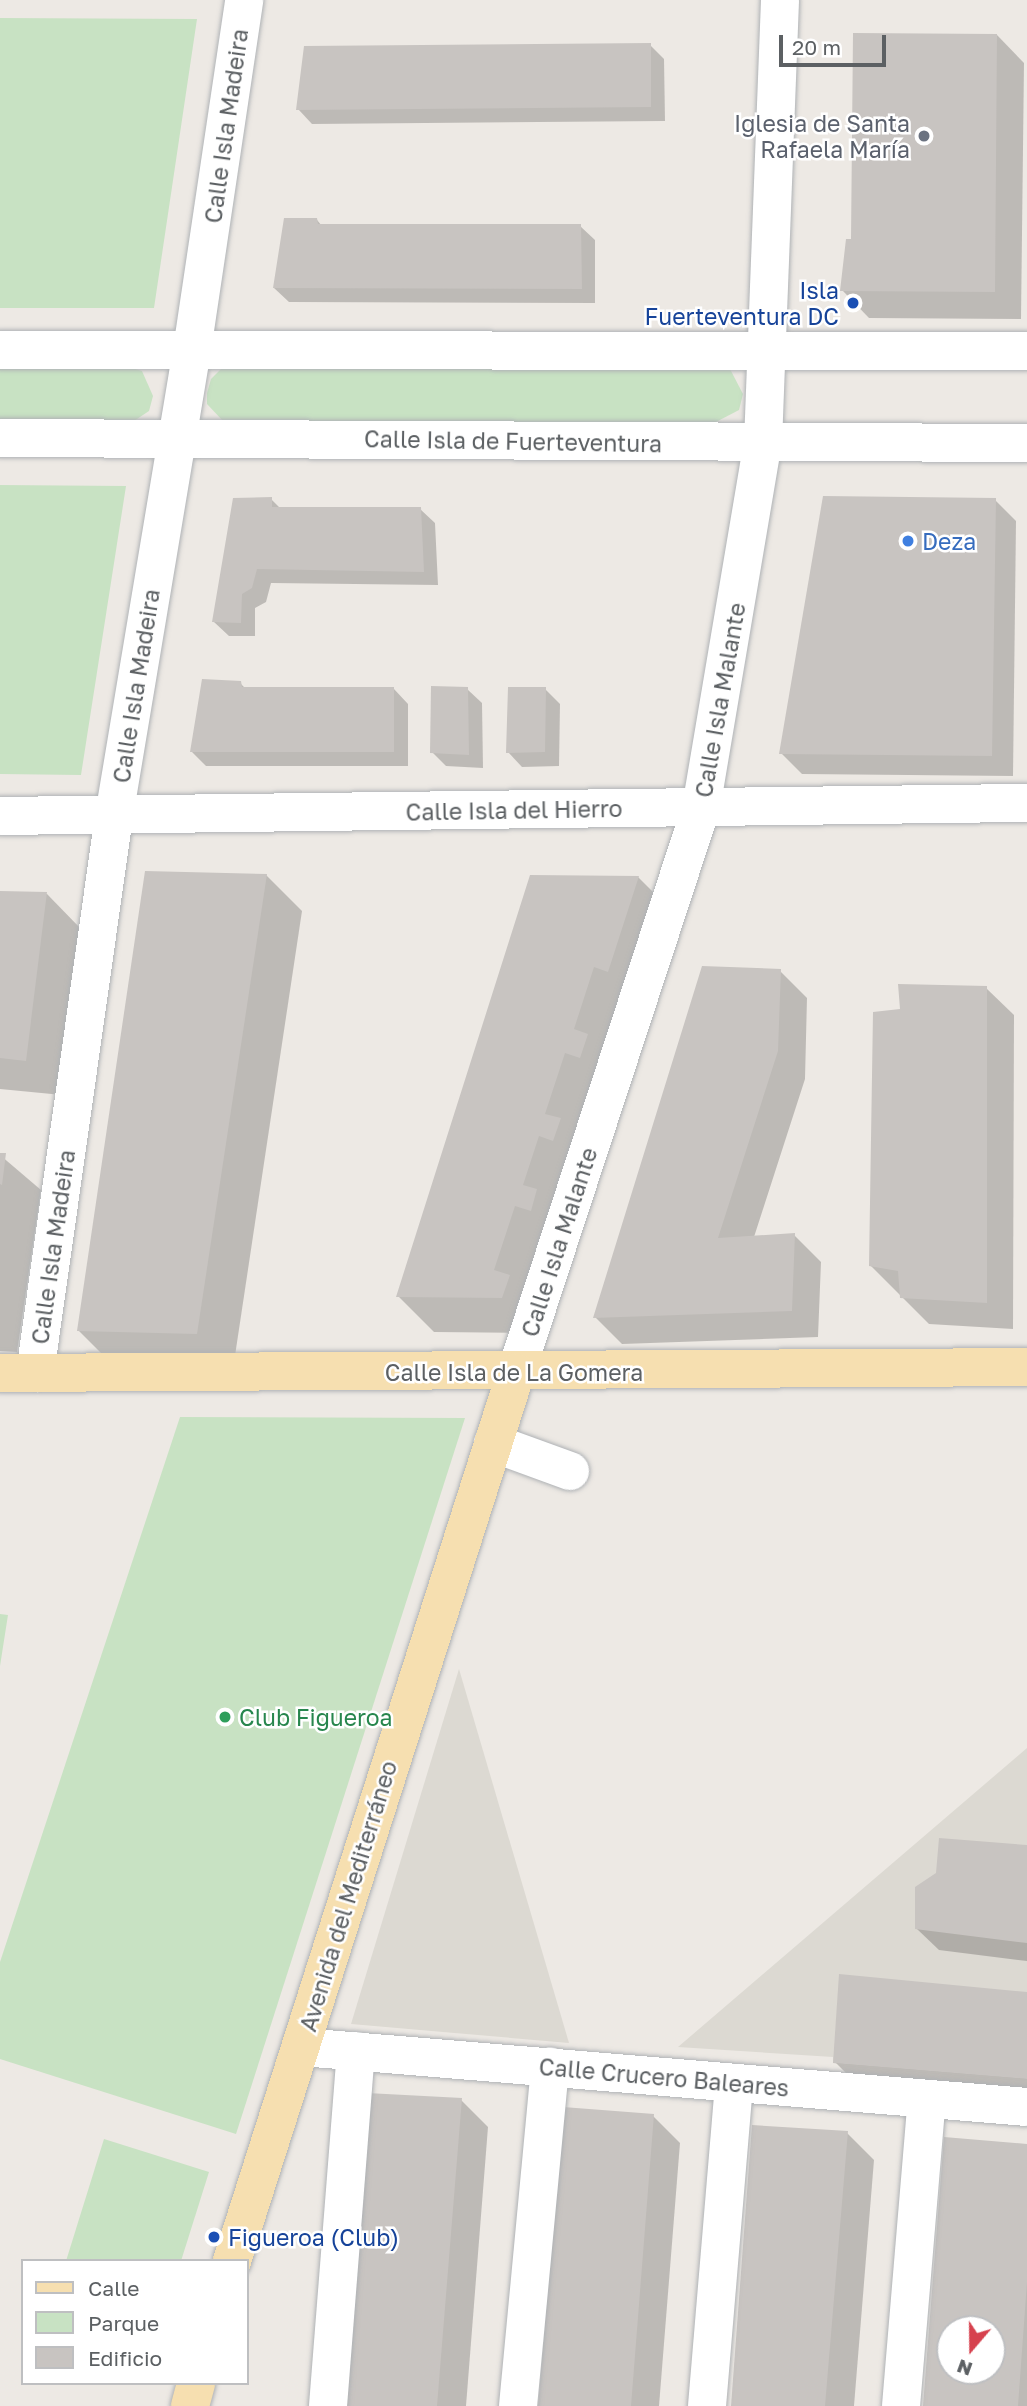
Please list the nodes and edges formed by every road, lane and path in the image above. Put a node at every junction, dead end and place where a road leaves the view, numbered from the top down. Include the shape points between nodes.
1 (244, 0) edge
2 (780, 0) edge
3 (192, 349) junction
4 (0, 350) edge
5 (769, 350) junction
6 (1027, 351) edge
7 (0, 438) edge
8 (176, 438) junction
9 (763, 443) junction
10 (1027, 443) edge
11 (1027, 803) edge
12 (701, 808) junction
13 (0, 816) edge
14 (114, 816) junction
15 (1027, 1367) edge
16 (516, 1372) junction
17 (18, 1373) edge
18 (493, 1443) junction
19 (570, 1471) dead end
20 (302, 2047) junction
21 (356, 2051) junction
22 (550, 2067) junction
23 (734, 2083) junction
24 (927, 2099) junction
25 (1027, 2107) edge
26 (233, 2259) edge
27 (195, 2385) edge
28 (190, 2406) edge
29 (328, 2406) edge
30 (518, 2406) edge
31 (707, 2406) edge
32 (901, 2406) edge

1 - 3 street, Calle Isla Madeira
2 - 5 street, Calle Isla Malante
3 - 4 street
3 - 5 street
3 - 8 street, Calle Isla Madeira
5 - 6 street
5 - 9 street, Calle Isla Malante
7 - 8 street, Calle Isla de Fuerteventura
8 - 9 street, Calle Isla de Fuerteventura
8 - 14 street, Calle Isla Madeira
9 - 10 street, Calle Isla de Fuerteventura
9 - 12 street, Calle Isla Malante
11 - 12 street, Calle Isla del Hierro
12 - 14 street, Calle Isla del Hierro
12 - 16 street, Calle Isla Malante
13 - 14 street, Calle Isla del Hierro
14 - 17 street, Calle Isla Madeira
15 - 16 main road, Calle Isla de La Gomera
16 - 17 main road, Calle Isla de La Gomera
16 - 18 main road, Avenida del Mediterráneo
18 - 19 street
18 - 20 main road, Avenida del Mediterráneo
20 - 21 street, Calle Crucero Baleares
20 - 26 main road, Avenida del Mediterráneo
21 - 22 street, Calle Crucero Baleares
21 - 29 street
22 - 23 street, Calle Crucero Baleares
22 - 30 street
23 - 24 street, Calle Crucero Baleares
23 - 31 street
24 - 25 street, Calle Crucero Baleares
24 - 32 street
27 - 28 main road

